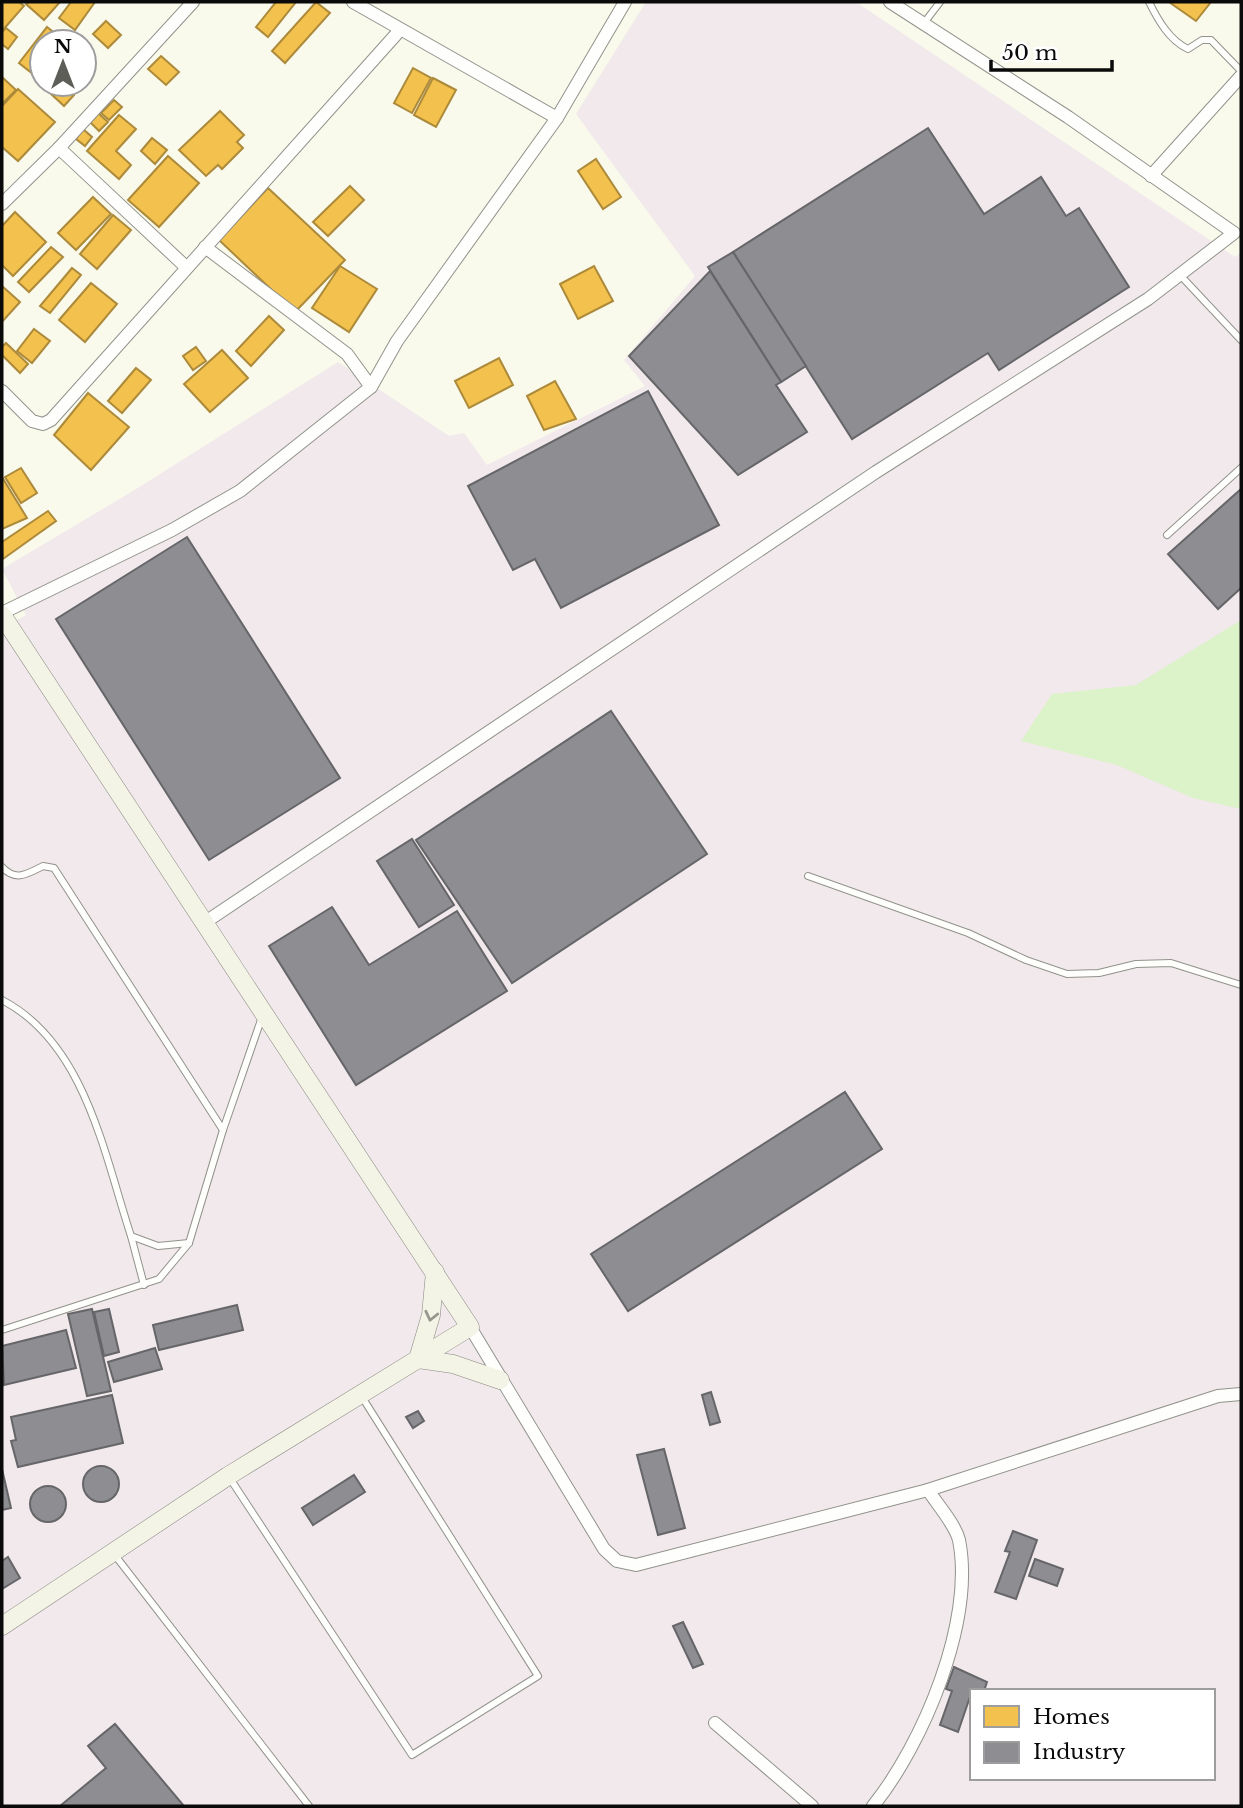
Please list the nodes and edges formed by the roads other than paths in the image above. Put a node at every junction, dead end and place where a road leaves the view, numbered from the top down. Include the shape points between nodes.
1 (193, 2) edge
2 (353, 2) edge
3 (625, 2) edge
4 (890, 2) edge
5 (940, 2) edge
6 (1149, 2) edge
7 (924, 23) junction
8 (400, 30) junction
9 (1241, 74) edge
10 (557, 118) junction
11 (59, 148) junction
12 (1151, 176) junction
13 (2, 204) edge
14 (1238, 230) edge
15 (205, 247) junction
16 (186, 267) junction
17 (1180, 275) junction
18 (1241, 341) edge
19 (371, 387) junction
20 (2, 391) edge
21 (1241, 468) edge
22 (1167, 535) dead end
23 (2, 614) edge
24 (2, 867) edge
25 (808, 876) dead end
26 (204, 923) junction
27 (1241, 985) edge
28 (2, 1000) edge
29 (263, 1013) junction
30 (223, 1130) junction
31 (131, 1236) junction
32 (189, 1243) junction
33 (435, 1271) junction
34 (144, 1284) junction
35 (470, 1327) junction
36 (2, 1330) edge
37 (418, 1359) junction
38 (500, 1380) junction
39 (360, 1394) junction
40 (1241, 1394) edge
41 (228, 1476) junction
42 (928, 1490) junction
43 (112, 1553) junction
44 (2, 1626) edge
45 (715, 1723) dead end
46 (309, 1806) edge
47 (812, 1806) edge
48 (873, 1806) edge

1 - 11 street
2 - 8 street
3 - 10 street
4 - 7 street
5 - 7 lane
6 - 9 lane via 1159,23 1182,46 1211,40
7 - 12 street
8 - 10 street
8 - 15 street
9 - 12 street
10 - 19 street via 397,341
11 - 13 street
11 - 16 street
12 - 14 street
14 - 17 street
15 - 16 street
15 - 19 street via 347,354
16 - 20 street via 51,420 43,424 33,421
17 - 18 lane
17 - 26 street via 876,472
19 - 23 street via 240,491
21 - 22 lane
23 - 26 street
24 - 30 lane via 9,875 22,877 43,866 54,868
25 - 27 lane via 1067,974 1171,963
26 - 29 street
28 - 31 lane via 23,1011 50,1039 76,1079
29 - 30 lane
29 - 33 street
30 - 32 lane
31 - 32 lane via 158,1246
31 - 34 lane
32 - 34 lane via 159,1279
33 - 35 street
33 -> 37 street via 432,1315
34 - 36 lane
35 - 37 street
35 - 38 street
37 - 38 street via 453,1364
37 - 39 street
38 - 42 street via 604,1549 617,1561 636,1565
39 - 41 street
39 - 41 lane via 538,1676 412,1755
40 - 42 street via 1218,1396
41 - 43 street
42 - 48 street via 958,1538 962,1581 953,1641 926,1715
43 - 44 street
43 - 46 lane
45 - 47 street

